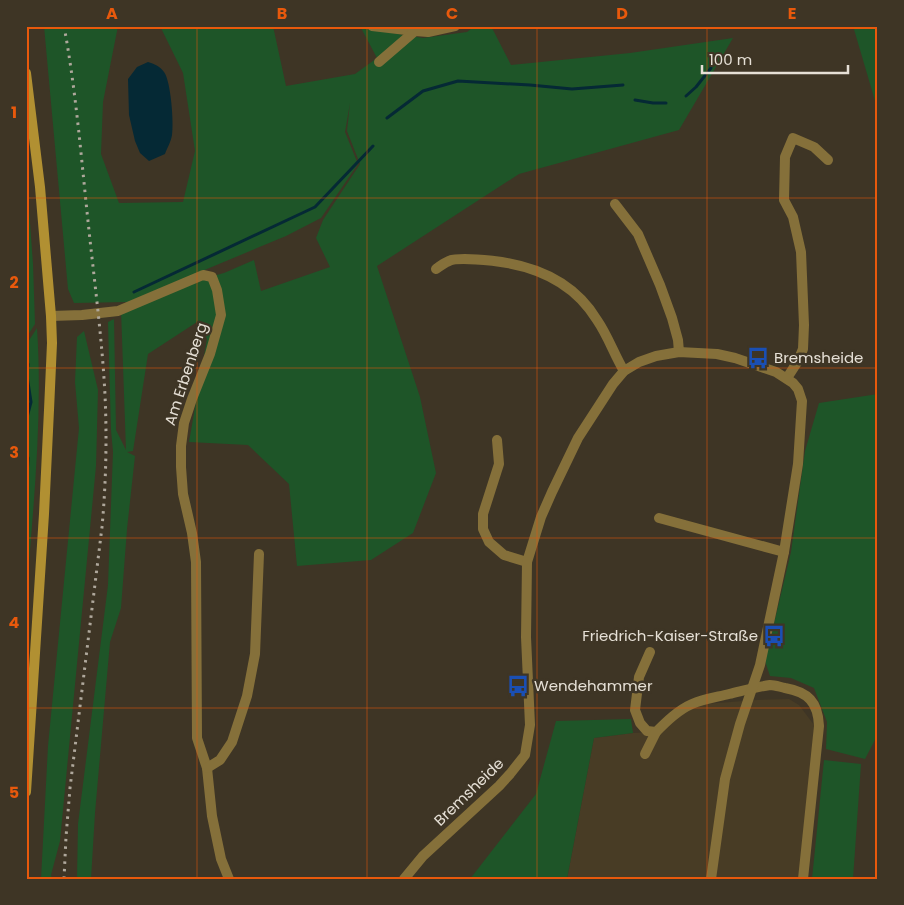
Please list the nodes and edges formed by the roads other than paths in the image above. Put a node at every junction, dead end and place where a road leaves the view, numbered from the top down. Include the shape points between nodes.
1 (372, 26) edge
2 (455, 26) edge
3 (415, 31) junction
4 (379, 62) dead end
5 (26, 73) edge
6 (828, 160) dead end
7 (615, 204) dead end
8 (436, 269) dead end
9 (51, 316) junction
10 (679, 352) junction
11 (624, 371) junction
12 (787, 378) junction
13 (497, 440) dead end
14 (659, 518) dead end
15 (784, 552) junction
16 (260, 554) dead end
17 (527, 562) junction
18 (650, 652) dead end
19 (752, 688) junction
20 (656, 732) junction
21 (645, 754) dead end
22 (207, 768) junction
23 (26, 792) edge
24 (229, 879) edge
25 (404, 879) edge
26 (711, 879) edge
27 (803, 879) edge

1 - 3 street
2 - 3 street via 428,32
3 - 4 street
5 - 9 street
6 - 12 street via 814,147 792,138 785,157 784,200 793,217 801,252 804,319 803,349
7 - 10 street via 638,234 660,285
8 - 11 street via 450,260 481,260 532,268 550,276 567,286 586,304
9 - 22 street, Am Erbenberg via 118,311 203,275 212,277 217,290 221,315 184,422 180,467 196,562 197,738
9 - 23 street via 49,410
10 - 11 street, Bremsheide via 638,362
10 - 12 street, Bremsheide via 718,354 755,364
11 - 17 street, Bremsheide via 578,438 544,509
12 - 15 street via 798,389 802,401 798,464
13 - 17 street via 499,464 483,514 483,529 489,542 504,555
14 - 15 street
15 - 19 street via 760,665
16 - 22 street via 255,654 247,696 232,742 220,760
17 - 25 street, Bremsheide via 526,644 530,725 525,755 499,786 423,856
18 - 20 street via 639,677 635,710 647,731
19 - 20 street via 691,704
19 - 26 street via 725,779
19 - 27 street via 772,685 798,691 812,701 819,716
20 - 21 street
22 - 24 street, Am Erbenberg via 212,816 221,859

